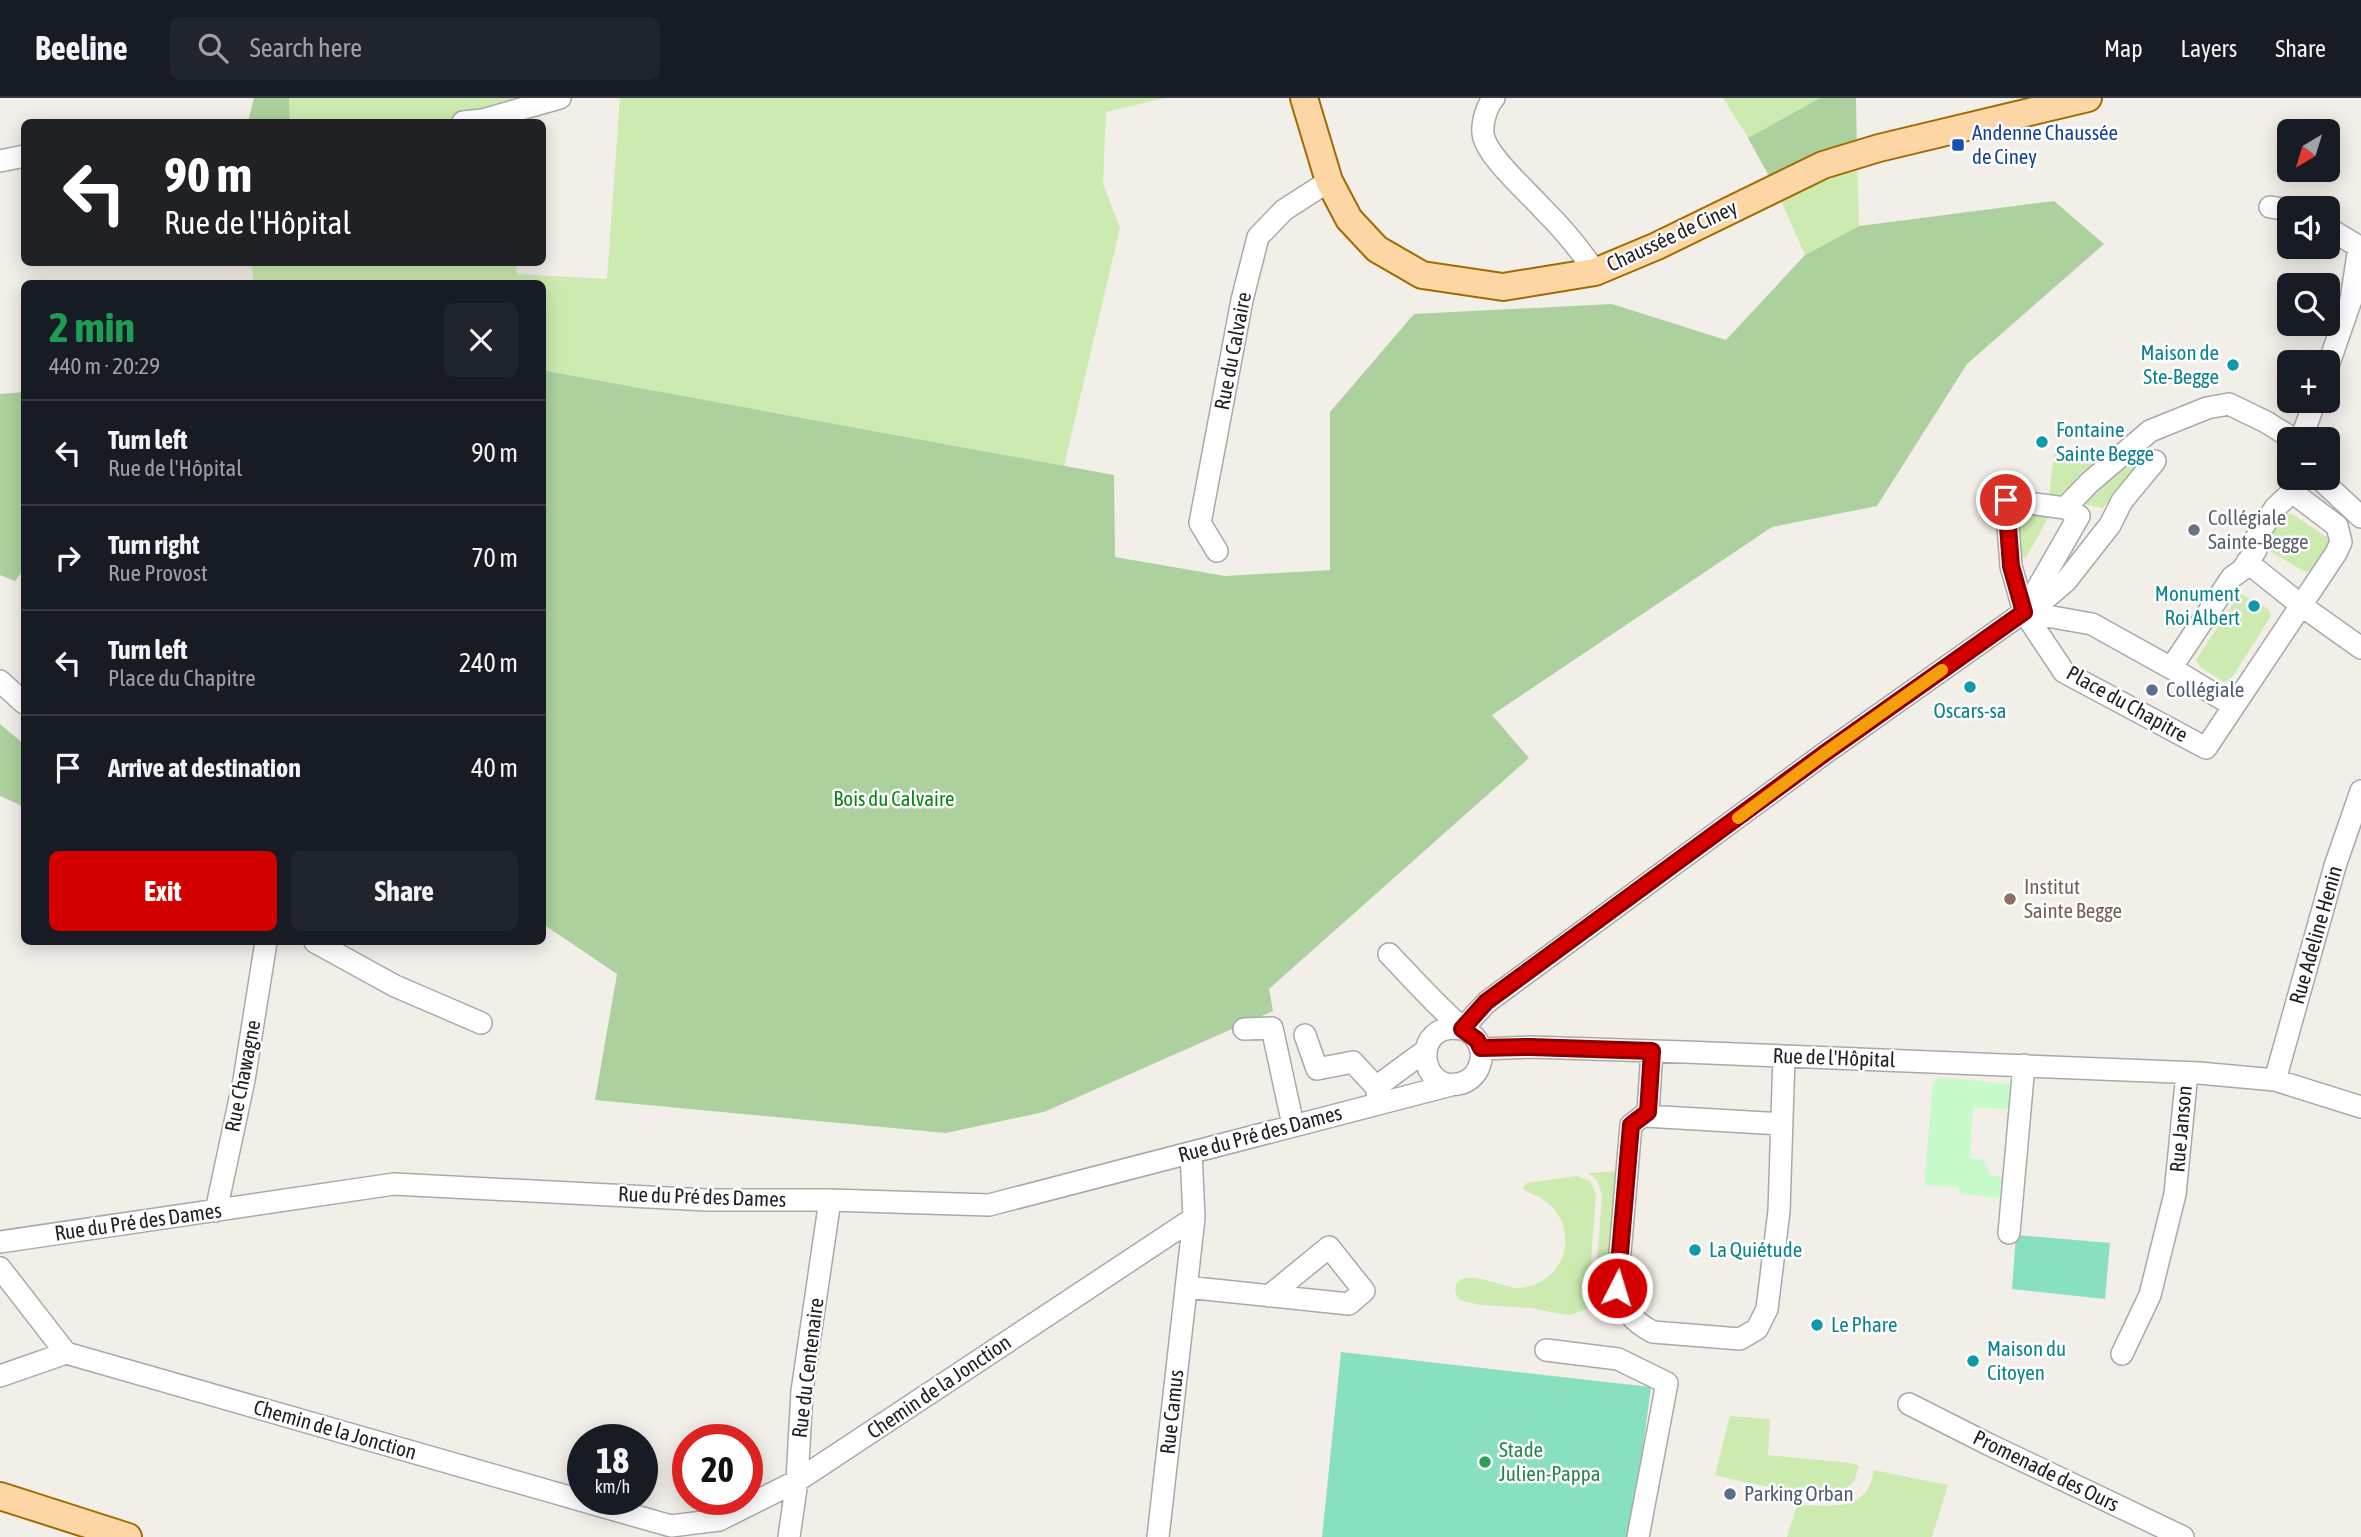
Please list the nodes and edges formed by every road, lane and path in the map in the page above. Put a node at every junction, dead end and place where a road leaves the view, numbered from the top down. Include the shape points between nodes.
1 (560, 98) edge
2 (1304, 98) edge
3 (1494, 98) edge
4 (2088, 98) edge
5 (486, 119) edge
6 (21, 157) edge
7 (0, 161) edge
8 (1329, 181) junction
9 (2340, 236) edge
10 (2360, 248) edge
11 (1595, 272) junction
12 (2334, 350) edge
13 (2277, 429) edge
14 (2155, 461) dead end
15 (2332, 490) edge
16 (2064, 508) junction
17 (2360, 517) edge
18 (2337, 526) junction
19 (1217, 551) dead end
20 (2247, 562) junction
21 (2302, 606) junction
22 (2024, 612) junction
23 (2361, 648) edge
24 (2171, 668) junction
25 (0, 681) edge
26 (21, 700) edge
27 (2234, 706) junction
28 (2361, 791) edge
29 (266, 945) edge
30 (321, 945) edge
31 (1389, 954) dead end
32 (481, 1023) dead end
33 (1244, 1029) dead end
34 (1462, 1029) junction
35 (1305, 1035) dead end
36 (1481, 1048) junction
37 (1652, 1051) junction
38 (1425, 1056) junction
39 (1784, 1056) junction
40 (2024, 1065) junction
41 (2187, 1073) junction
42 (2275, 1080) junction
43 (1455, 1084) junction
44 (1383, 1096) junction
45 (2361, 1107) edge
46 (1645, 1116) junction
47 (1782, 1124) junction
48 (1293, 1125) junction
49 (1191, 1153) junction
50 (830, 1200) junction
51 (216, 1211) junction
52 (1194, 1217) junction
53 (2008, 1233) dead end
54 (0, 1241) edge
55 (0, 1268) edge
56 (1186, 1287) junction
57 (1269, 1296) dead end
58 (1546, 1350) dead end
59 (66, 1353) junction
60 (2122, 1354) dead end
61 (0, 1376) edge
62 (1909, 1404) dead end
63 (797, 1481) junction
64 (0, 1496) edge
65 (676, 1532) edge
66 (128, 1537) edge
67 (789, 1537) edge
68 (1158, 1537) edge
69 (1638, 1537) edge
70 (2183, 1537) edge

1 - 5 street
2 - 8 main road, Chaussée de Ciney
3 - 11 street via 1482,135 1496,160 1544,209
4 - 11 main road, Chaussée de Ciney via 1823,165
6 - 7 street
8 - 11 main road, Chaussée de Ciney via 1349,219 1377,249 1422,275 1503,287
8 - 19 street, Rue du Calvaire via 1283,210 1258,237 1200,523
9 - 10 street
10 - 12 street via 2351,300
13 - 16 street via 2229,404 2207,408 2150,431
14 - 22 street via 2066,581
15 - 17 street
16 - 22 street via 2079,516
16 - 22 street, Place du Chapitre via 2006,500 2011,566
17 - 18 street
18 - 20 street via 2292,492 2262,528
18 - 21 street, Place du Chapitre via 2341,542
20 - 21 street
20 - 24 street
21 - 23 street
21 - 27 street, Place du Chapitre
22 - 24 street via 2092,624
22 - 27 street, Place du Chapitre via 2064,672 2206,748
22 - 34 street via 1486,1002
24 - 27 street
25 - 26 street
28 - 42 street, Rue Adeline Henin via 2335,866
29 - 51 street, Rue Chawagne via 244,1080
30 - 32 street via 396,986
31 - 34 street
33 - 48 street via 1272,1028
34 - 36 street
34 - 38 street via 1435,1034
35 - 44 street via 1317,1069 1353,1062
36 - 37 street, Rue de l'Hôpital
36 - 43 street via 1482,1059 1473,1077
37 - 39 street, Rue de l'Hôpital
37 - 46 street
38 - 43 street via 1436,1078
38 - 44 street
39 - 40 street, Rue de l'Hôpital
39 - 47 street
40 - 41 street, Rue de l'Hôpital
40 - 53 street
41 - 42 street, Rue Janson
41 - 60 street, Rue Janson via 2175,1194 2150,1295
42 - 45 street, Rue Janson
43 - 44 street, Rue du Pré des Dames
44 - 48 street, Rue du Pré des Dames
46 - 47 street
46 - 47 street via 1631,1125 1617,1288 1620,1300 1628,1314 1653,1332 1740,1339 1757,1329 1768,1309 1779,1212
48 - 49 street, Rue du Pré des Dames
49 - 50 street, Rue du Pré des Dames via 989,1205
49 - 52 street, Rue Camus
50 - 51 street, Rue du Pré des Dames via 707,1200 394,1184
50 - 63 street, Rue du Centenaire via 802,1391
51 - 54 street, Rue du Pré des Dames
52 - 56 street, Rue Camus
52 - 63 street, Chemin de la Jonction
55 - 59 street
56 - 57 street
56 - 68 street, Rue Camus
58 - 69 street via 1618,1359 1667,1383
59 - 61 street
59 - 65 street, Chemin de la Jonction
62 - 70 street, Promenade des Ours
63 - 65 street, Chemin de la Jonction via 719,1520
63 - 67 street, Rue du Centenaire
64 - 66 main road

